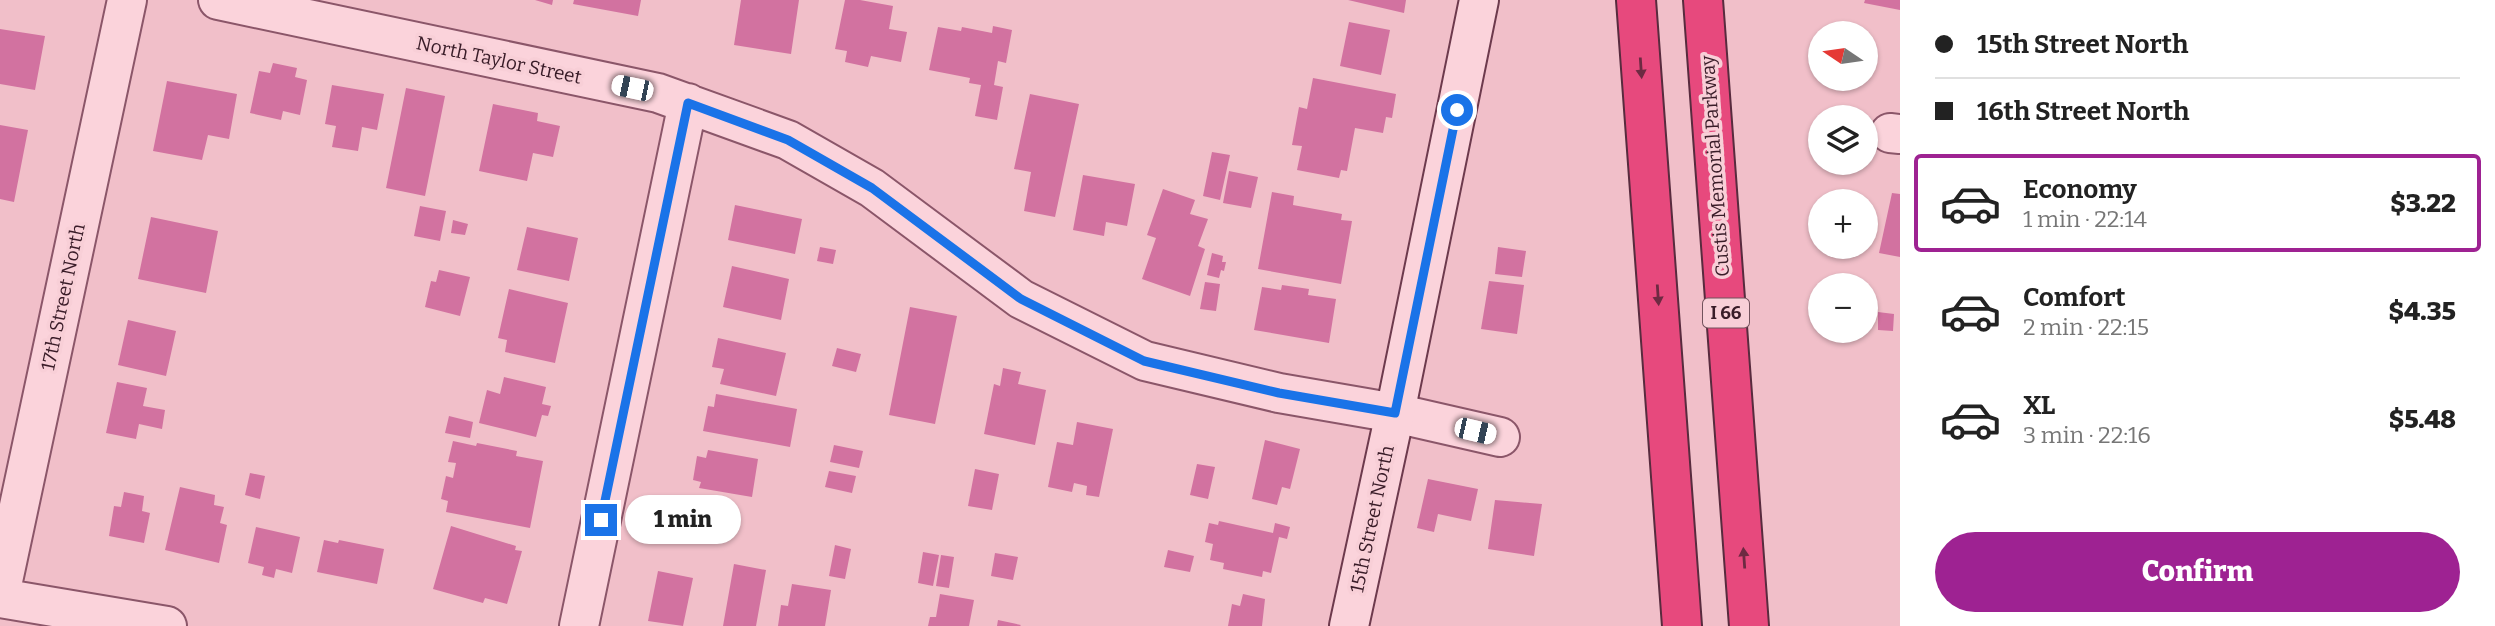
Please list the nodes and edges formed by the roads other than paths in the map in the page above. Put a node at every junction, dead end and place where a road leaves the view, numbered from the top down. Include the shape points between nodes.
1 (127, 0) edge
2 (218, 0) edge
3 (1479, 0) edge
4 (1636, 0) edge
5 (1703, 0) edge
6 (688, 103) junction
7 (1395, 413) junction
8 (1500, 437) dead end
9 (0, 596) edge
10 (167, 626) edge
11 (579, 626) edge
12 (1349, 626) edge
13 (1682, 626) edge
14 (1749, 626) edge

1 - 9 street, 17th Street North
2 - 6 street, North Taylor Street
3 - 7 street, 15th Street North
4 -> 13 highway
14 -> 5 highway, Custis Memorial Parkway / I 66
6 - 7 street, North Taylor Street via 788,140 872,188 1021,299 1144,361 1279,393
6 - 11 street
7 - 8 street, North Taylor Street
7 - 12 street, 15th Street North
9 - 10 street

